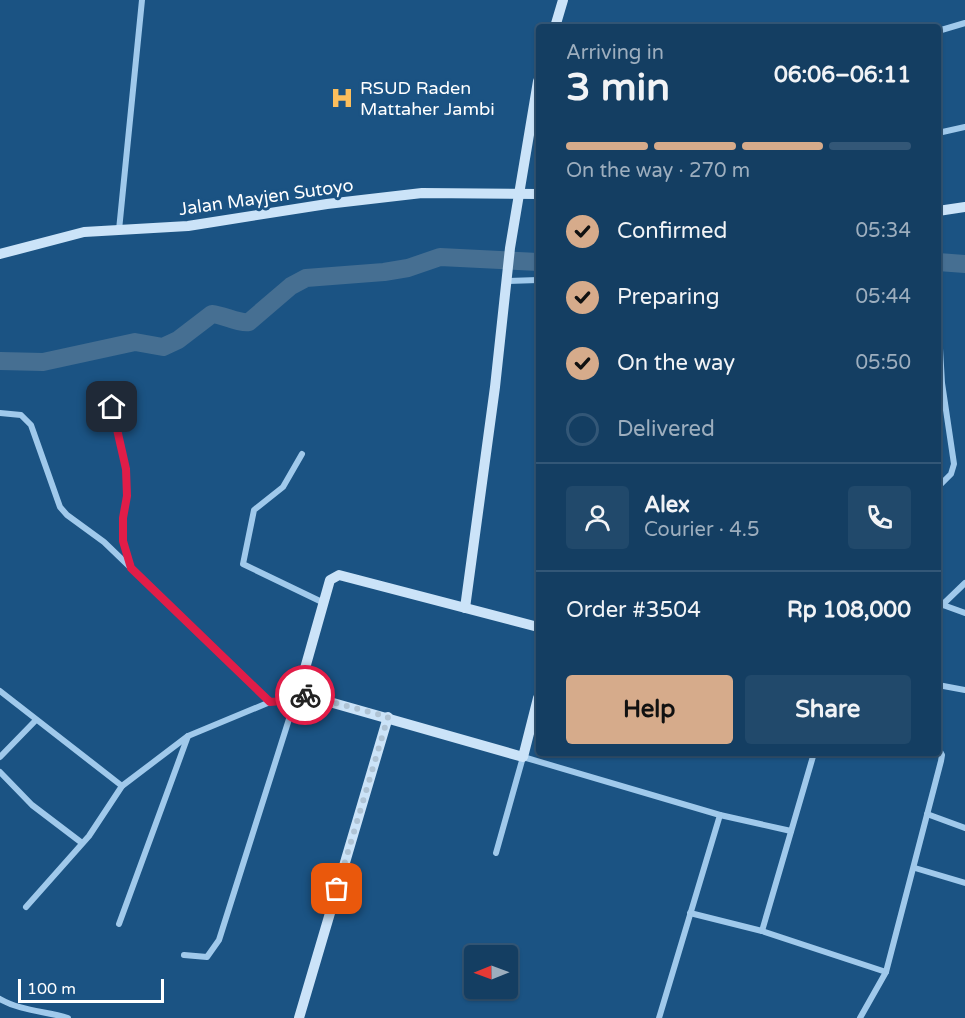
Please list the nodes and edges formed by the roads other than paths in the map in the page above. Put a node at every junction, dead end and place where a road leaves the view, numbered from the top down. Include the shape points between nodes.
1 (142, 0) edge
2 (563, 0) edge
3 (965, 23) edge
4 (556, 24) edge
5 (941, 30) edge
6 (536, 93) edge
7 (965, 127) edge
8 (941, 132) edge
9 (519, 192) junction
10 (536, 194) edge
11 (965, 207) edge
12 (941, 211) edge
13 (119, 230) junction
14 (0, 254) edge
15 (506, 277) junction
16 (536, 280) edge
17 (941, 366) edge
18 (112, 407) dead end
19 (0, 413) edge
20 (302, 454) dead end
21 (941, 483) edge
22 (131, 568) junction
23 (965, 583) edge
24 (324, 603) junction
25 (941, 606) edge
26 (941, 607) edge
27 (465, 608) junction
28 (965, 613) edge
29 (536, 626) edge
30 (941, 686) edge
31 (965, 690) edge
32 (0, 692) edge
33 (297, 696) junction
34 (270, 702) junction
35 (536, 705) edge
36 (388, 717) junction
37 (36, 720) junction
38 (188, 736) junction
39 (813, 756) edge
40 (940, 756) edge
41 (522, 757) junction
42 (0, 758) edge
43 (0, 772) edge
44 (122, 786) junction
45 (927, 814) junction
46 (720, 815) junction
47 (965, 828) edge
48 (791, 831) junction
49 (82, 843) junction
50 (496, 853) dead end
51 (915, 868) junction
52 (965, 883) edge
53 (26, 907) dead end
54 (690, 913) junction
55 (119, 924) dead end
56 (762, 931) junction
57 (184, 955) dead end
58 (886, 972) junction
59 (0, 999) edge
60 (68, 1018) edge
61 (299, 1018) edge
62 (659, 1018) edge
63 (860, 1018) edge

1 - 13 street
2 - 4 street
3 - 5 street
6 - 9 street
7 - 8 street
9 - 10 street, Jalan Mayjen Sutoyo
9 - 13 street, Jalan Mayjen Sutoyo via 422,193 225,222
9 - 15 street
11 - 12 street
13 - 14 street, Jalan Mayjen Sutoyo via 66,235
15 - 16 street
15 - 27 street
17 - 21 street via 954,464 951,474
18 - 22 street via 126,469 123,541
19 - 22 street via 27,418 60,507
20 - 24 street via 283,487 254,510 243,564
22 - 34 street
23 - 25 street
24 - 27 street via 330,580 344,575
24 - 33 street
26 - 28 street
27 - 29 street
30 - 31 street
32 - 37 street
33 - 34 street
33 - 36 street
33 - 57 street via 219,940 207,957
34 - 38 street
35 - 41 street
36 - 41 street
36 - 61 street
37 - 42 street
37 - 44 street
38 - 44 street
38 - 55 street
39 - 48 street
40 - 45 street
41 - 46 street
41 - 50 street
43 - 49 street via 32,805
44 - 49 street
45 - 47 street
45 - 51 street
46 - 48 street
46 - 54 street
48 - 56 street
49 - 53 street
51 - 52 street
51 - 58 street
54 - 56 street
54 - 62 street
56 - 58 street
58 - 63 street
59 - 60 street via 23,1009

